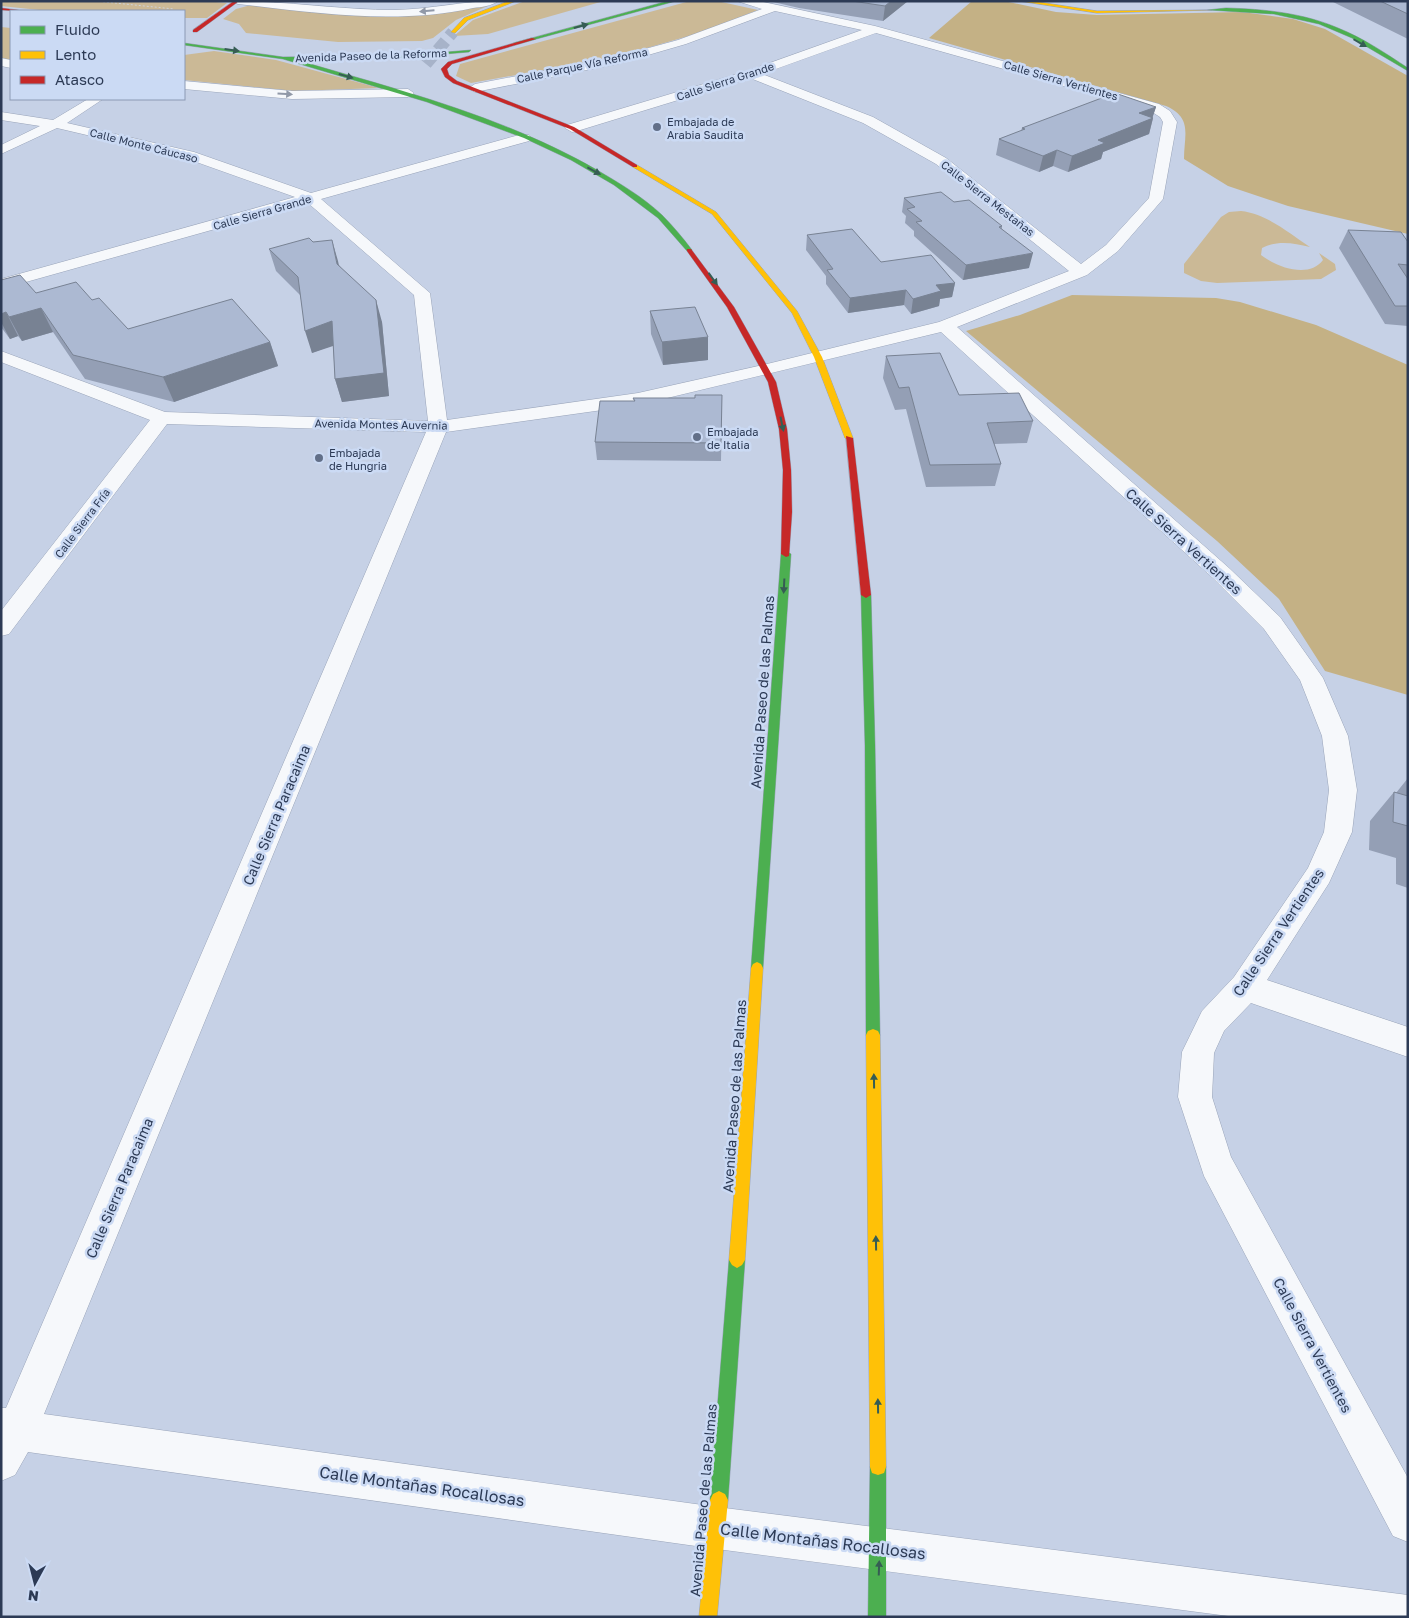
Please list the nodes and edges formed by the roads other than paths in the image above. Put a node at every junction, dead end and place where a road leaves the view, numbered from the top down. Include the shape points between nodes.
1 (238, 1) edge
2 (493, 1) edge
3 (514, 1) edge
4 (674, 1) edge
5 (742, 1) edge
6 (1021, 1) edge
7 (1048, 1) edge
8 (774, 8) junction
9 (559, 19) dead end
10 (875, 29) junction
11 (190, 30) edge
12 (515, 31) dead end
13 (453, 32) tunnel mouth
14 (213, 33) dead end
15 (534, 38) junction
16 (463, 39) dead end
17 (437, 42) dead end
18 (185, 44) edge
19 (283, 58) junction
20 (1408, 58) edge
21 (1408, 70) edge
22 (751, 74) junction
23 (185, 85) edge
24 (423, 87) dead end
25 (474, 88) junction
26 (408, 93) junction
27 (95, 100) edge
28 (1, 116) edge
29 (55, 124) junction
30 (572, 128) junction
31 (524, 138) junction
32 (551, 148) junction
33 (1, 150) edge
34 (310, 198) junction
35 (1081, 272) junction
36 (1, 284) edge
37 (946, 326) junction
38 (1, 356) edge
39 (818, 356) junction
40 (767, 370) junction
41 (162, 418) junction
42 (438, 427) junction
43 (1, 628) edge
44 (1244, 987) junction
45 (1408, 1042) edge
46 (7, 1439) edge
47 (1408, 1522) edge
48 (717, 1528) junction
49 (879, 1548) junction
50 (1408, 1616) edge
51 (708, 1617) edge
52 (876, 1617) edge

2 -> 1 street via 446,10 381,13
1 - 11 main road
3 - 13 main road via 466,19
15 -> 4 main road, Avenida Paseo de la Reforma
5 - 8 street, Calle Sierra Vertientes
6 -> 21 main road via 1096,12 1228,8 1283,14 1334,28
7 - 20 main road via 1100,7 1223,2 1289,9 1349,26
8 - 10 street, Calle Sierra Vertientes
8 - 25 street, Calle Parque Vía Reforma via 682,42 613,61
9 - 12 main road
10 - 22 street, Calle Sierra Grande
10 - 35 street, Calle Sierra Vertientes via 1146,104 1166,114 1170,122 1156,199 1112,248
11 - 14 main road
15 - 19 main road, Avenida Paseo de la Reforma via 480,50 426,55
15 - 25 main road via 450,63 444,69 455,82
16 - 17 main road, Avenida Paseo de la Reforma
18 -> 19 main road, Avenida Paseo de la Reforma
19 -> 26 main road, Avenida Paseo de las Palmas
22 - 30 street, Calle Sierra Grande
22 - 35 street, Calle Sierra Mestañas via 868,120 941,161
23 -> 26 street via 292,94
24 - 32 main road via 534,133
25 - 30 main road
26 - 31 main road, Avenida Paseo de las Palmas
27 - 29 street
28 - 29 street, Calle Monte Cáucaso
29 - 33 street
29 - 34 street, Calle Monte Cáucaso via 189,155
30 - 39 main road via 714,213 795,312
31 - 32 main road, Avenida Paseo de las Palmas
31 - 34 street, Calle Sierra Grande
32 -> 40 main road, Avenida Paseo de las Palmas via 605,178 656,214 712,278
34 - 36 street, Calle Sierra Grande
34 - 42 street, Calle Sierra Paracaima via 422,294
35 - 37 street, Calle Sierra Vertientes
37 - 39 street, Calle Sierra Vertientes
37 - 44 street, Calle Sierra Vertientes via 1222,573 1272,623 1310,678 1335,736 1343,790 1338,832 1319,875
38 - 41 street, Avenida Montes Auvernia
39 - 40 street, Avenida Montes Auvernia
49 -> 39 main road via 870,745 865,574 851,444
40 - 42 street, Avenida Montes Auvernia via 638,399
40 -> 48 main road, Avenida Paseo de las Palmas via 784,435 789,513
41 - 42 street, Avenida Montes Auvernia
41 - 43 street, Calle Sierra Fría
42 - 46 street, Calle Sierra Paracaima
44 - 45 street
44 - 47 street, Calle Sierra Vertientes via 1214,1021 1198,1052 1195,1096 1210,1147 1216,1164
46 - 48 street, Calle Montañas Rocallosas
48 - 49 street, Calle Montañas Rocallosas
48 - 51 main road, Avenida Paseo de las Palmas
49 - 50 street, Calle Montañas Rocallosas
52 -> 49 main road

